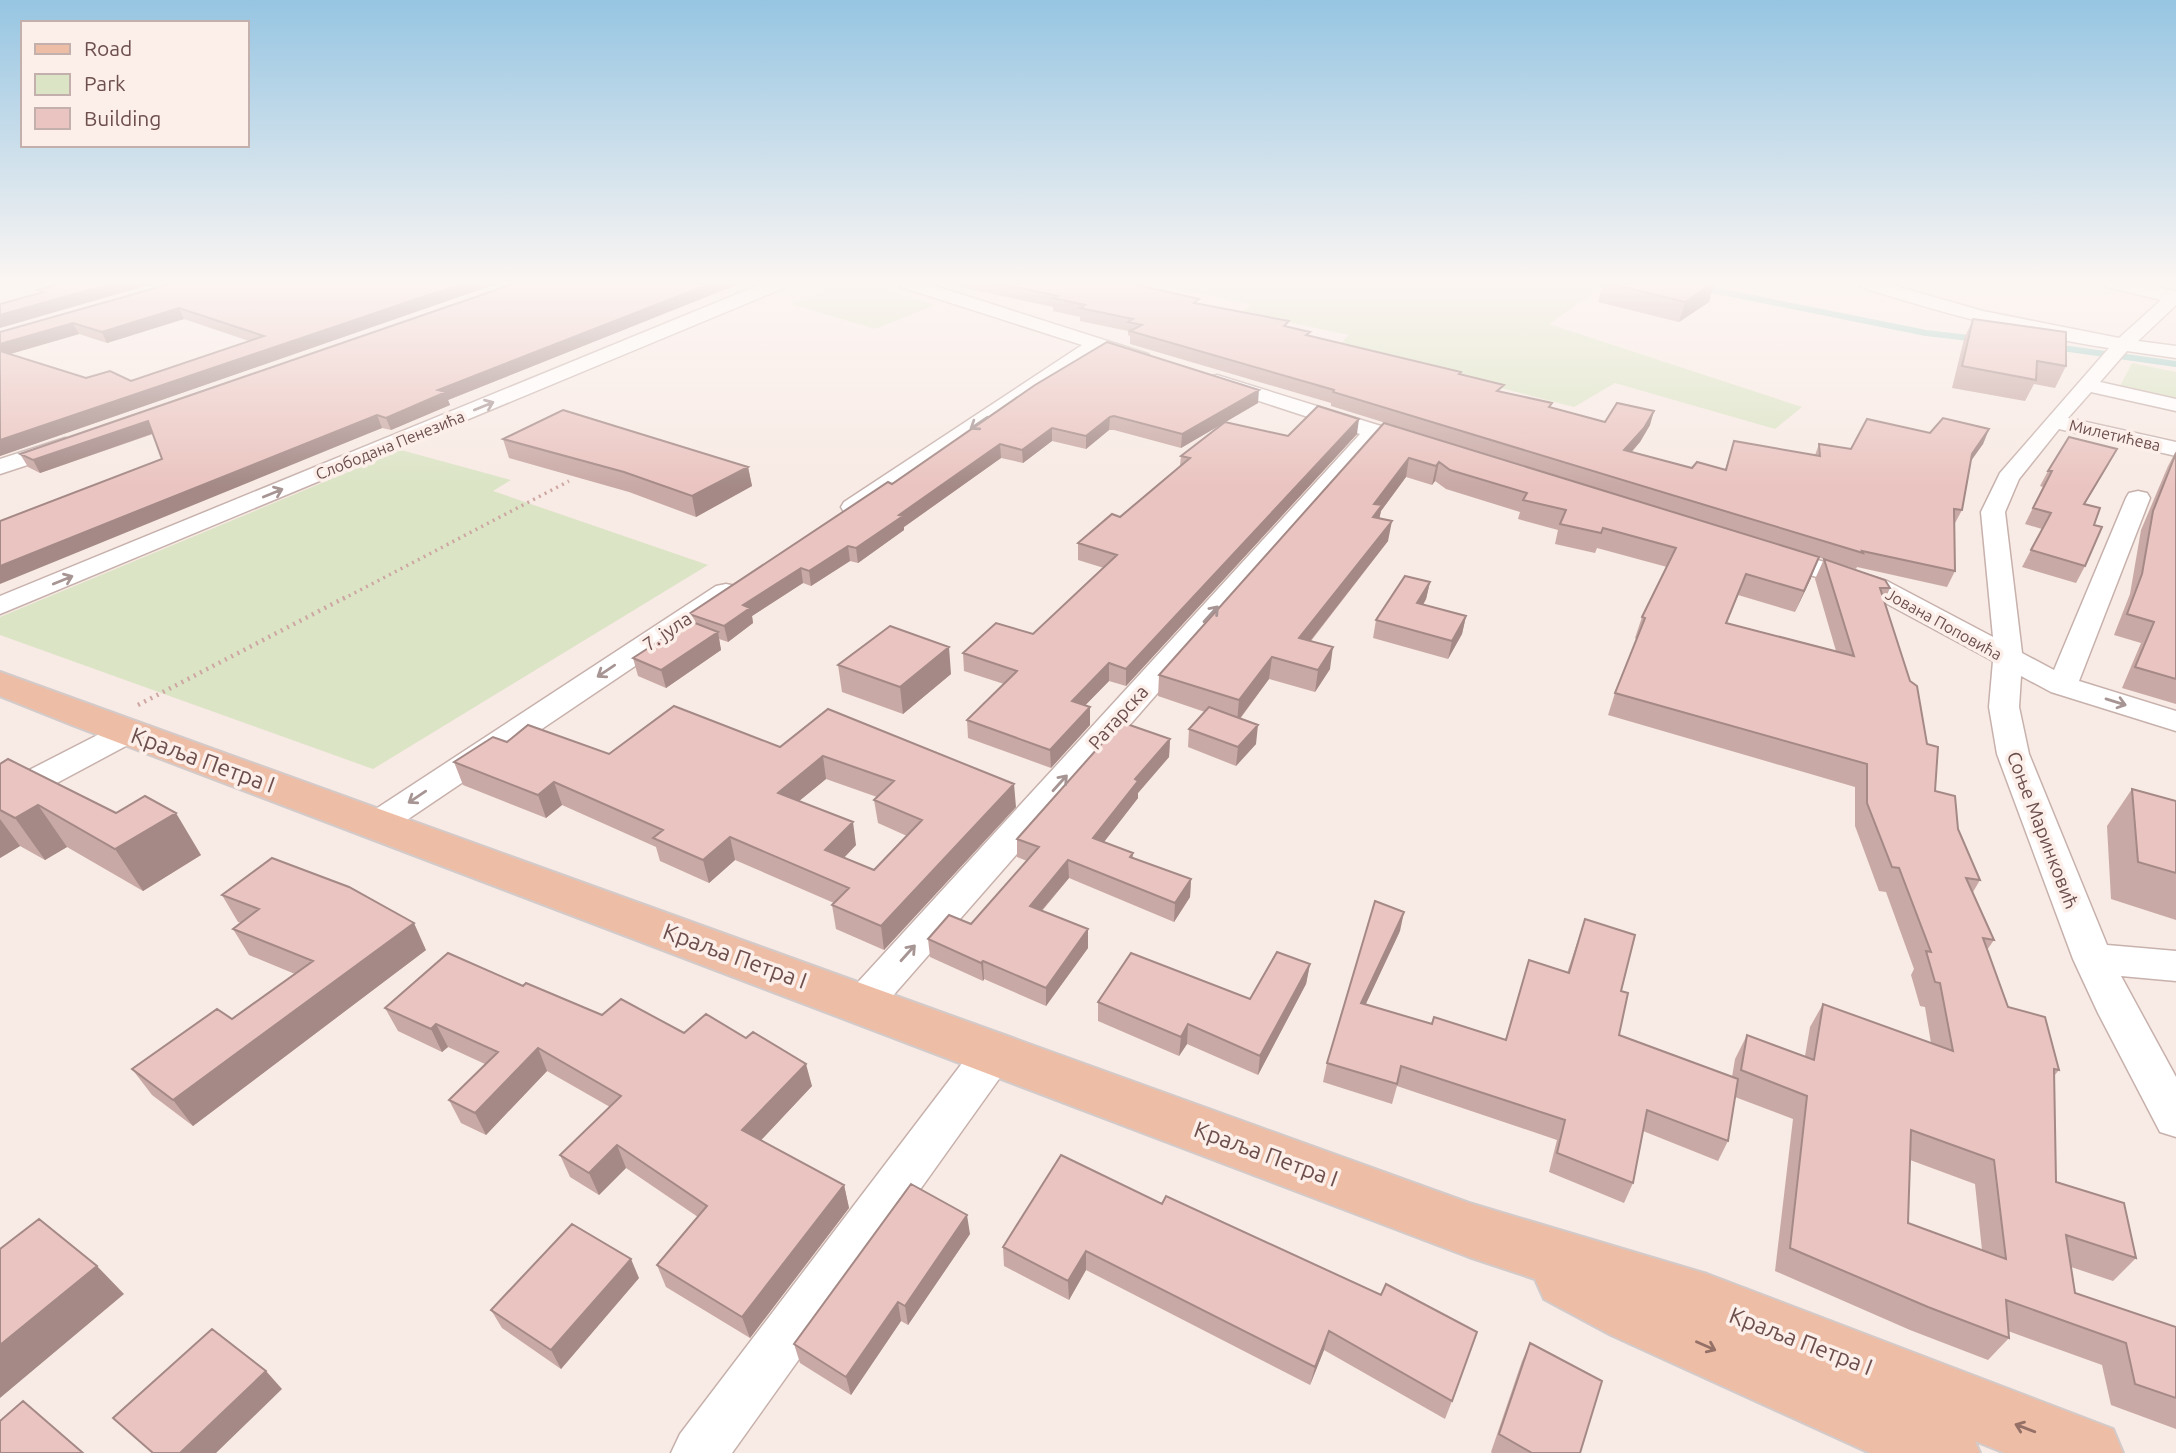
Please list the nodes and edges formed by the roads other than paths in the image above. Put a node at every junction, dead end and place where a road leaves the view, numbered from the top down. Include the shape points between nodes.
1 (616, 351) edge
2 (1087, 351) edge
3 (1118, 351) edge
4 (2113, 351) edge
5 (2117, 352) junction
6 (2176, 352) edge
7 (1160, 364) edge
8 (1198, 375) edge
9 (2087, 385) junction
10 (2176, 405) edge
11 (2054, 421) junction
12 (1374, 431) junction
13 (87, 437) edge
14 (2176, 449) edge
15 (1441, 452) edge
16 (0, 467) edge
17 (2138, 498) dead end
18 (830, 522) edge
19 (1758, 550) edge
20 (748, 577) edge
21 (0, 606) edge
22 (2006, 621) junction
23 (1948, 625) junction
24 (2008, 659) junction
25 (0, 683) edge
26 (2062, 686) junction
27 (2176, 721) edge
28 (115, 728) junction
29 (0, 799) edge
30 (377, 824) junction
31 (2093, 959) junction
32 (2176, 966) edge
33 (862, 1004) junction
34 (994, 1053) junction
35 (2176, 1118) edge
36 (1469, 1230) junction
37 (699, 1453) edge
38 (1946, 1453) edge
39 (2089, 1453) edge

21 -> 1 street, Слободана Пенезића
2 -> 18 street
3 - 7 street
4 - 5 street
5 - 6 street
5 - 9 street, Соње Маринковић
8 - 12 street
9 - 10 street
9 - 11 street, Соње Маринковић
11 - 14 street, Милетићева
11 - 22 street, Соње Маринковић via 2008,478 1993,512
12 - 15 street
33 -> 12 street, Ратарска
13 - 16 street
17 - 26 street
19 - 23 street, Јована Поповића via 1877,587
20 -> 30 street, 7. јула
22 - 23 street
22 - 24 street, Соње Маринковић
23 - 24 street, Јована Поповића
24 - 26 street, Јована Поповића
24 - 31 street, Соње Маринковић via 2004,707 2013,754
25 - 28 main road, Краља Петра I
26 -> 27 street, Јована Поповића
28 - 29 street
28 - 30 main road, Краља Петра I
30 - 33 main road, Краља Петра I
31 - 32 street
31 - 35 street, Соње Маринковић
33 - 34 main road, Краља Петра I
34 - 36 main road, Краља Петра I
34 - 37 street
36 -> 38 main road, Краља Петра I via 1633,1313
39 -> 36 main road, Краља Петра I via 1707,1304

